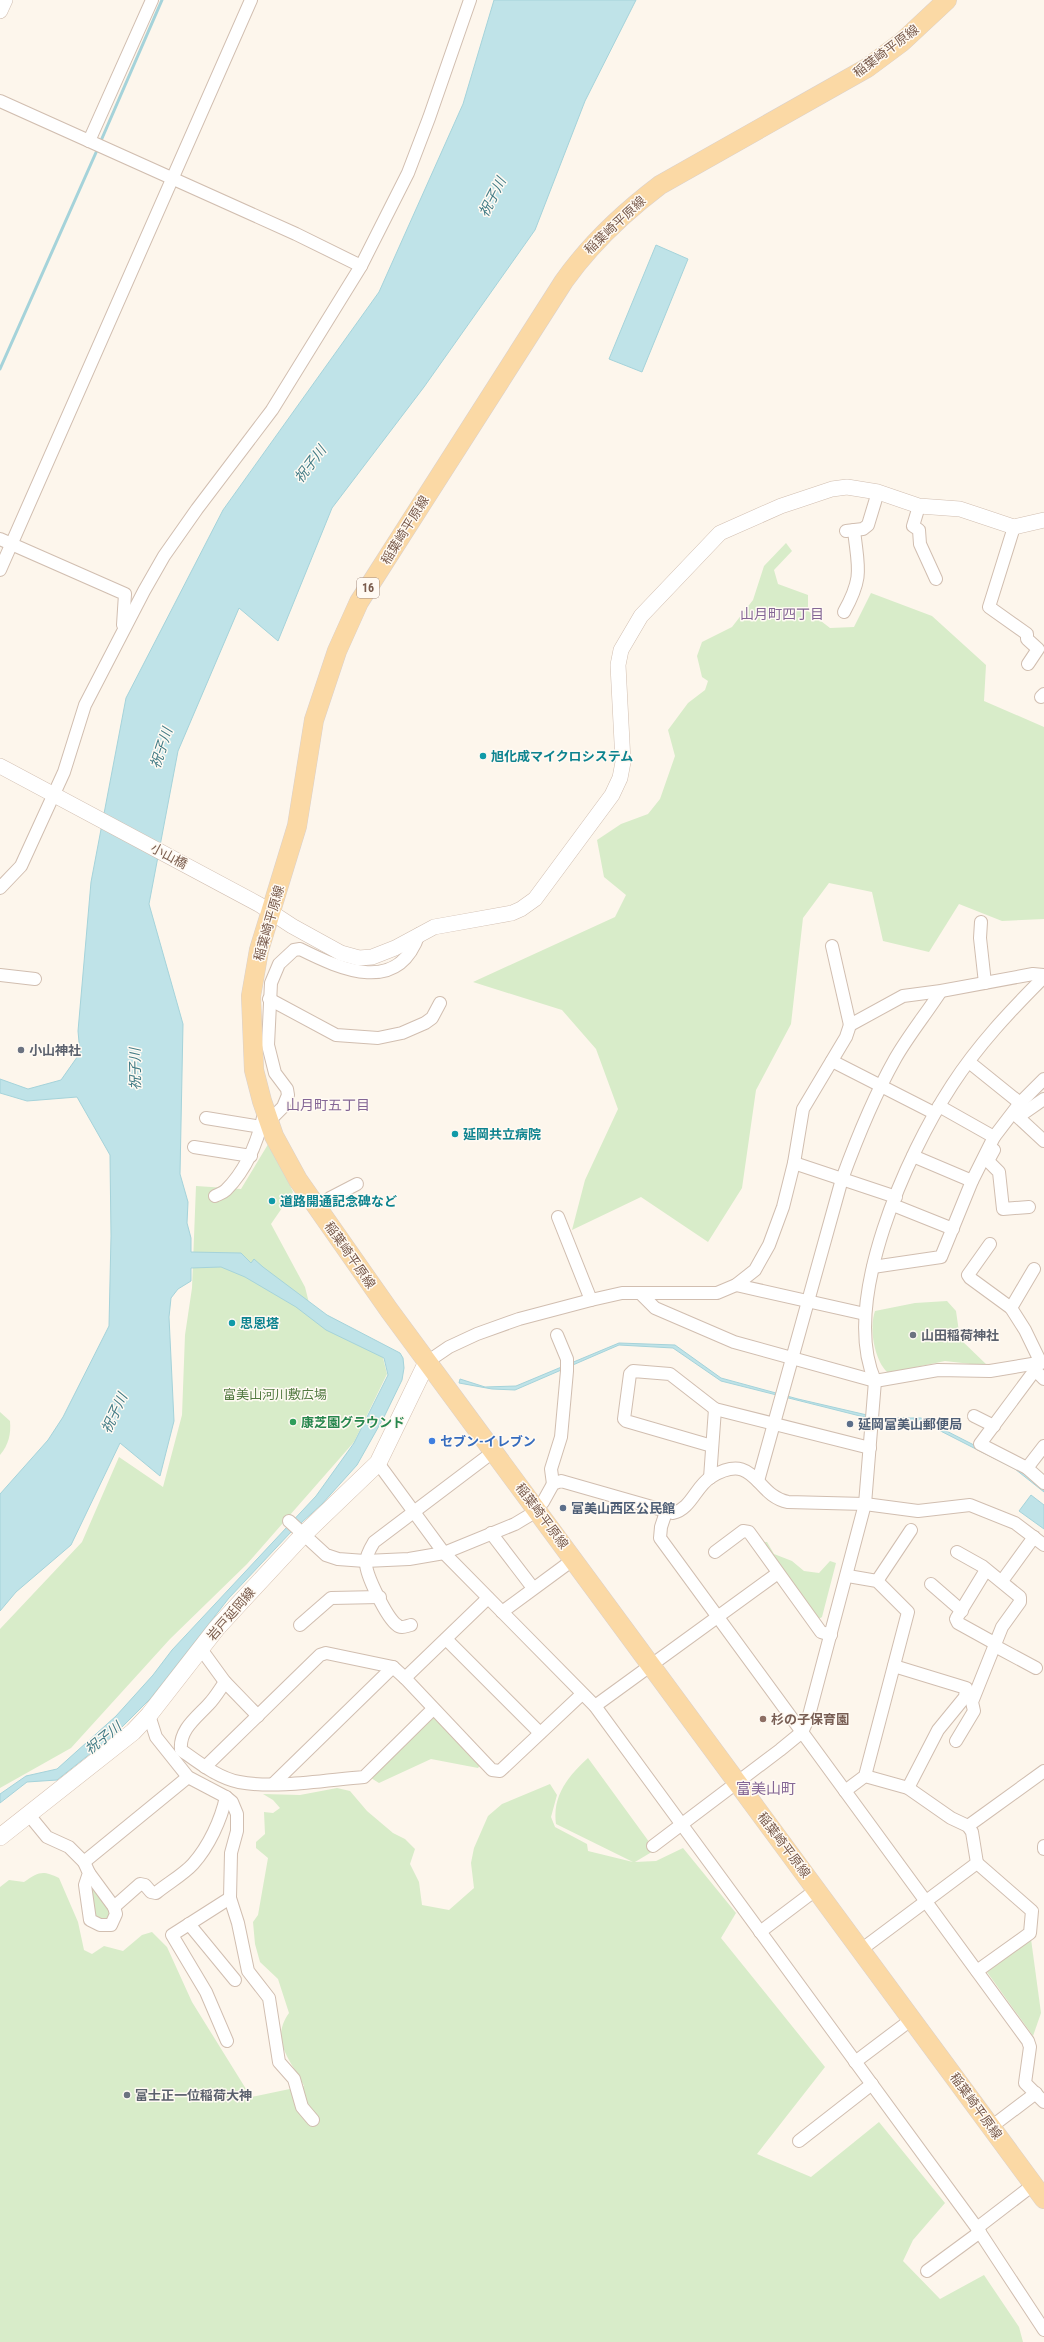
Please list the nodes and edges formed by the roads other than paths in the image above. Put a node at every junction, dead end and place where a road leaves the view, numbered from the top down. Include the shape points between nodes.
1 (5, 0) edge
2 (152, 0) edge
3 (251, 0) edge
4 (470, 0) edge
5 (947, 0) edge
6 (0, 11) edge
7 (0, 101) edge
8 (91, 142) junction
9 (171, 179) junction
10 (361, 266) junction
11 (878, 492) junction
12 (918, 506) junction
13 (1044, 520) edge
14 (1014, 527) junction
15 (0, 539) edge
16 (11, 544) junction
17 (0, 570) edge
18 (936, 579) dead end
19 (844, 612) dead end
20 (123, 628) junction
21 (1028, 664) dead end
22 (0, 766) edge
23 (55, 794) junction
24 (0, 888) edge
25 (265, 909) junction
26 (982, 922) dead end
27 (832, 946) dead end
28 (338, 960) junction
29 (0, 975) edge
30 (1044, 976) edge
31 (35, 979) dead end
32 (985, 983) junction
33 (941, 991) junction
34 (269, 999) junction
35 (440, 1003) dead end
36 (850, 1025) junction
37 (832, 1061) junction
38 (969, 1062) junction
39 (1042, 1082) edge
40 (881, 1086) junction
41 (1044, 1099) edge
42 (1020, 1103) junction
43 (937, 1110) junction
44 (1018, 1117) junction
45 (206, 1118) dead end
46 (265, 1119) junction
47 (994, 1137) junction
48 (1044, 1141) edge
49 (194, 1147) dead end
50 (251, 1156) junction
51 (913, 1156) junction
52 (794, 1163) junction
53 (842, 1179) junction
54 (972, 1181) junction
55 (357, 1184) dead end
56 (215, 1196) dead end
57 (895, 1201) junction
58 (1029, 1206) dead end
59 (319, 1210) junction
60 (558, 1217) dead end
61 (953, 1228) junction
62 (990, 1244) dead end
63 (873, 1267) junction
64 (1034, 1269) dead end
65 (736, 1285) junction
66 (642, 1294) junction
67 (591, 1300) junction
68 (807, 1301) junction
69 (1011, 1308) junction
70 (865, 1314) junction
71 (557, 1335) dead end
72 (792, 1358) junction
73 (427, 1362) junction
74 (1038, 1365) edge
75 (1044, 1379) edge
76 (874, 1381) junction
77 (715, 1408) junction
78 (974, 1416) dead end
79 (773, 1424) junction
80 (994, 1426) junction
81 (712, 1446) junction
82 (1044, 1446) edge
83 (870, 1448) junction
84 (493, 1452) junction
85 (378, 1463) junction
86 (1027, 1468) junction
87 (710, 1478) junction
88 (758, 1481) junction
89 (1044, 1483) edge
90 (554, 1484) junction
91 (866, 1504) junction
92 (536, 1508) junction
93 (413, 1512) junction
94 (666, 1512) junction
95 (289, 1520) dead end
96 (911, 1530) dead end
97 (491, 1533) junction
98 (303, 1535) junction
99 (1034, 1537) junction
100 (1044, 1545) edge
101 (715, 1552) dead end
102 (957, 1552) dead end
103 (444, 1553) junction
104 (574, 1559) junction
105 (366, 1561) junction
106 (986, 1570) junction
107 (778, 1573) junction
108 (848, 1576) junction
109 (876, 1581) junction
110 (1002, 1581) junction
111 (931, 1584) dead end
112 (534, 1588) junction
113 (380, 1597) junction
114 (488, 1598) junction
115 (962, 1611) junction
116 (502, 1612) junction
117 (718, 1617) junction
118 (300, 1625) dead end
119 (411, 1625) dead end
120 (831, 1635) junction
121 (446, 1639) junction
122 (995, 1645) junction
123 (201, 1649) junction
124 (652, 1665) junction
125 (894, 1666) junction
126 (393, 1667) junction
127 (1036, 1668) dead end
128 (405, 1678) junction
129 (225, 1682) junction
130 (582, 1694) junction
131 (594, 1706) junction
132 (433, 1709) junction
133 (149, 1715) junction
134 (258, 1716) junction
135 (802, 1732) junction
136 (540, 1733) junction
137 (956, 1741) dead end
138 (205, 1767) junction
139 (1044, 1771) edge
140 (865, 1776) junction
141 (188, 1777) junction
142 (738, 1782) junction
143 (273, 1784) junction
144 (908, 1788) junction
145 (845, 1791) junction
146 (226, 1797) junction
147 (29, 1815) junction
148 (682, 1823) junction
149 (968, 1826) junction
150 (0, 1837) edge
151 (654, 1846) dead end
152 (977, 1863) junction
153 (86, 1868) junction
154 (817, 1889) junction
155 (230, 1898) junction
156 (926, 1901) junction
157 (114, 1907) junction
158 (189, 1924) junction
159 (760, 1932) junction
160 (862, 1949) junction
161 (977, 1971) junction
162 (235, 1980) dead end
163 (912, 2019) junction
164 (226, 2041) dead end
165 (855, 2062) junction
166 (872, 2084) junction
167 (1040, 2098) edge
168 (313, 2120) dead end
169 (991, 2127) junction
170 (799, 2141) dead end
171 (1039, 2192) edge
172 (979, 2230) junction
173 (927, 2271) dead end
174 (1044, 2330) edge

1 - 6 street
2 - 8 street
3 - 9 street
4 - 10 street via 430,118 408,173
5 - 25 main road, 稲葉崎平原線 / 16 via 902,42 867,68 660,185 610,227 578,260 359,602 337,651 314,720 297,826
7 - 8 street
8 - 9 street
9 - 10 street via 296,234
9 - 16 street
10 - 20 street via 272,410 164,556
11 - 12 street, 小山橋
11 - 19 street via 868,525 863,529 850,530 858,579 855,592
11 - 28 street, 小山橋 via 846,487 832,489 781,506 720,533 641,616 629,634 618,665 622,762 620,778 612,794 535,899 512,913 434,927 372,957
12 - 14 street, 小山橋 via 960,509
12 - 18 street via 913,526 919,530 920,544
13 - 14 street
14 - 21 street via 988,607 1027,634 1028,639 1038,649
15 - 16 street
16 - 17 street
16 - 20 street via 125,594
20 - 23 street via 85,705
22 - 23 street, 小山橋
23 - 24 street via 21,866
23 - 25 street, 小山橋
25 - 28 street, 小山橋
25 - 46 main road, 稲葉崎平原線 / 16 via 251,996 254,1070
26 - 32 street via 980,938
27 - 36 street
28 - 34 street via 300,949 294,950 279,964 271,983
29 - 31 street
30 - 32 street via 1033,974
30 - 38 street via 985,1039
32 - 33 street
33 - 36 street via 903,996
33 - 40 street via 908,1039
34 - 35 street via 336,1036 378,1038 402,1033 425,1023 432,1018
34 - 46 street via 268,1045 276,1073 288,1095 283,1107
36 - 37 street
37 - 40 street
37 - 52 street via 803,1110
38 - 42 street
38 - 43 street
39 - 42 street
39 - 44 street via 1042,1090
40 - 43 street
40 - 53 street
41 - 44 street
42 - 47 street
43 - 47 street
43 - 51 street
44 - 48 street
44 - 58 street via 1003,1133 988,1161 999,1172 1003,1209
45 - 46 street
46 - 50 street
46 - 59 main road, 稲葉崎平原線 / 16 via 298,1180
47 - 54 street
49 - 50 street
50 - 56 street via 224,1192
51 - 54 street
51 - 57 street
52 - 53 street
52 - 65 street via 783,1207 769,1245 755,1270
53 - 57 street
53 - 68 street
54 - 61 street
55 - 59 street via 330,1198
57 - 61 street
57 - 63 street
59 - 73 main road, 稲葉崎平原線 / 16
60 - 67 street
61 - 63 street via 941,1257
62 - 69 street via 968,1275
63 - 70 street
64 - 69 street
65 - 66 street via 708,1294
65 - 68 street
66 - 67 street via 622,1293
66 - 72 street via 655,1308 711,1334
67 - 73 street via 519,1319 477,1334 449,1347
68 - 70 street
68 - 72 street
69 - 74 street via 1025,1330
70 - 76 street via 869,1367
71 - 90 street via 567,1367 561,1437 551,1469
72 - 76 street
72 - 79 street
73 - 84 main road, 稲葉崎平原線 / 16
73 - 85 main road, 岩戸延岡線
74 - 75 street
74 - 76 street via 990,1371 938,1370
74 - 80 street
76 - 83 street
77 - 79 street
77 - 81 street
77 - 81 street via 670,1374 633,1371 630,1374 624,1419 626,1422
78 - 80 street
79 - 83 street
79 - 88 street
80 - 86 street via 980,1444
81 - 87 street
82 - 86 street
83 - 91 street
84 - 92 main road, 稲葉崎平原線 / 16
84 - 93 street
85 - 93 street
85 - 98 main road, 岩戸延岡線
86 - 89 street
87 - 88 street via 738,1468
87 - 94 street via 679,1512
88 - 91 street via 784,1501
90 - 92 street
90 - 94 street via 566,1482
91 - 99 street via 918,1511 970,1506 1015,1523
91 - 108 street
92 - 97 street via 516,1524
92 - 104 main road, 稲葉崎平原線 / 16
93 - 103 street
93 - 105 street via 374,1542
94 - 117 street via 660,1538
95 - 98 street
96 - 109 street
97 - 103 street
97 - 112 street
98 - 105 street via 326,1555 338,1559
98 - 123 main road, 岩戸延岡線
99 - 100 street
99 - 110 street
101 - 107 street via 743,1531 749,1532
102 - 106 street
103 - 105 street via 409,1559
103 - 114 street
104 - 112 street
104 - 124 main road, 稲葉崎平原線 / 16
105 - 113 street via 369,1577
106 - 110 street
106 - 115 street
107 - 117 street
107 - 120 street via 821,1632
108 - 109 street
108 - 120 street
109 - 125 street via 908,1612
110 - 122 street via 1020,1597 1020,1602 1002,1627
111 - 115 street
112 - 116 street
113 - 118 street via 330,1598
113 - 119 street via 390,1618 398,1626
114 - 116 street
114 - 121 street
115 - 122 street via 956,1619 958,1623
116 - 130 street
117 - 124 street
117 - 135 street
120 - 135 street via 808,1719
121 - 128 street
121 - 136 street
122 - 127 street
122 - 137 street via 972,1702 974,1711
123 - 129 street
123 - 133 main road, 岩戸延岡線
124 - 131 street
124 - 142 main road, 稲葉崎平原線 / 16
125 - 140 street
125 - 144 street via 966,1688 965,1697 938,1730
126 - 128 street
126 - 134 street via 326,1653 320,1655
126 - 143 street
128 - 132 street
129 - 134 street
129 - 138 street via 209,1705 192,1720 180,1742 181,1750
130 - 131 street
130 - 136 street
131 - 148 street
132 - 136 street via 492,1770 500,1771
132 - 143 street via 364,1777
133 - 141 street via 156,1737
133 - 147 main road, 岩戸延岡線 via 118,1746
134 - 138 street
135 - 142 street
135 - 145 street
138 - 143 street via 239,1782
139 - 149 street
140 - 144 street
140 - 145 street
141 - 146 street
141 - 153 street
142 - 148 street
142 - 154 main road, 稲葉崎平原線 / 16
144 - 149 street via 951,1818
145 - 156 street
146 - 155 street via 232,1802 237,1814 237,1831 231,1853
146 - 157 street via 206,1847 192,1865 156,1893 140,1884
147 - 150 main road, 岩戸延岡線
147 - 153 street via 47,1837 69,1847
148 - 151 street
148 - 159 street
149 - 152 street via 972,1832
152 - 156 street
152 - 161 street via 1032,1911 1030,1933
153 - 157 street
153 - 157 street via 90,1920 100,1925 111,1925 116,1914
154 - 159 street
154 - 160 main road, 稲葉崎平原線 / 16
155 - 158 street
155 - 168 street via 248,1971 269,1998 279,2062 294,2079 302,2107
156 - 160 street
156 - 161 street
158 - 162 street
158 - 164 street via 172,1935 206,1992
159 - 165 street
160 - 163 main road, 稲葉崎平原線 / 16
161 - 167 street via 1028,2041 1030,2047 1025,2083
163 - 165 street
163 - 169 main road, 稲葉崎平原線 / 16
165 - 166 street
166 - 170 street
166 - 172 street
167 - 169 street
169 - 171 main road, 稲葉崎平原線 / 16
171 - 172 street
172 - 173 street
172 - 174 street

